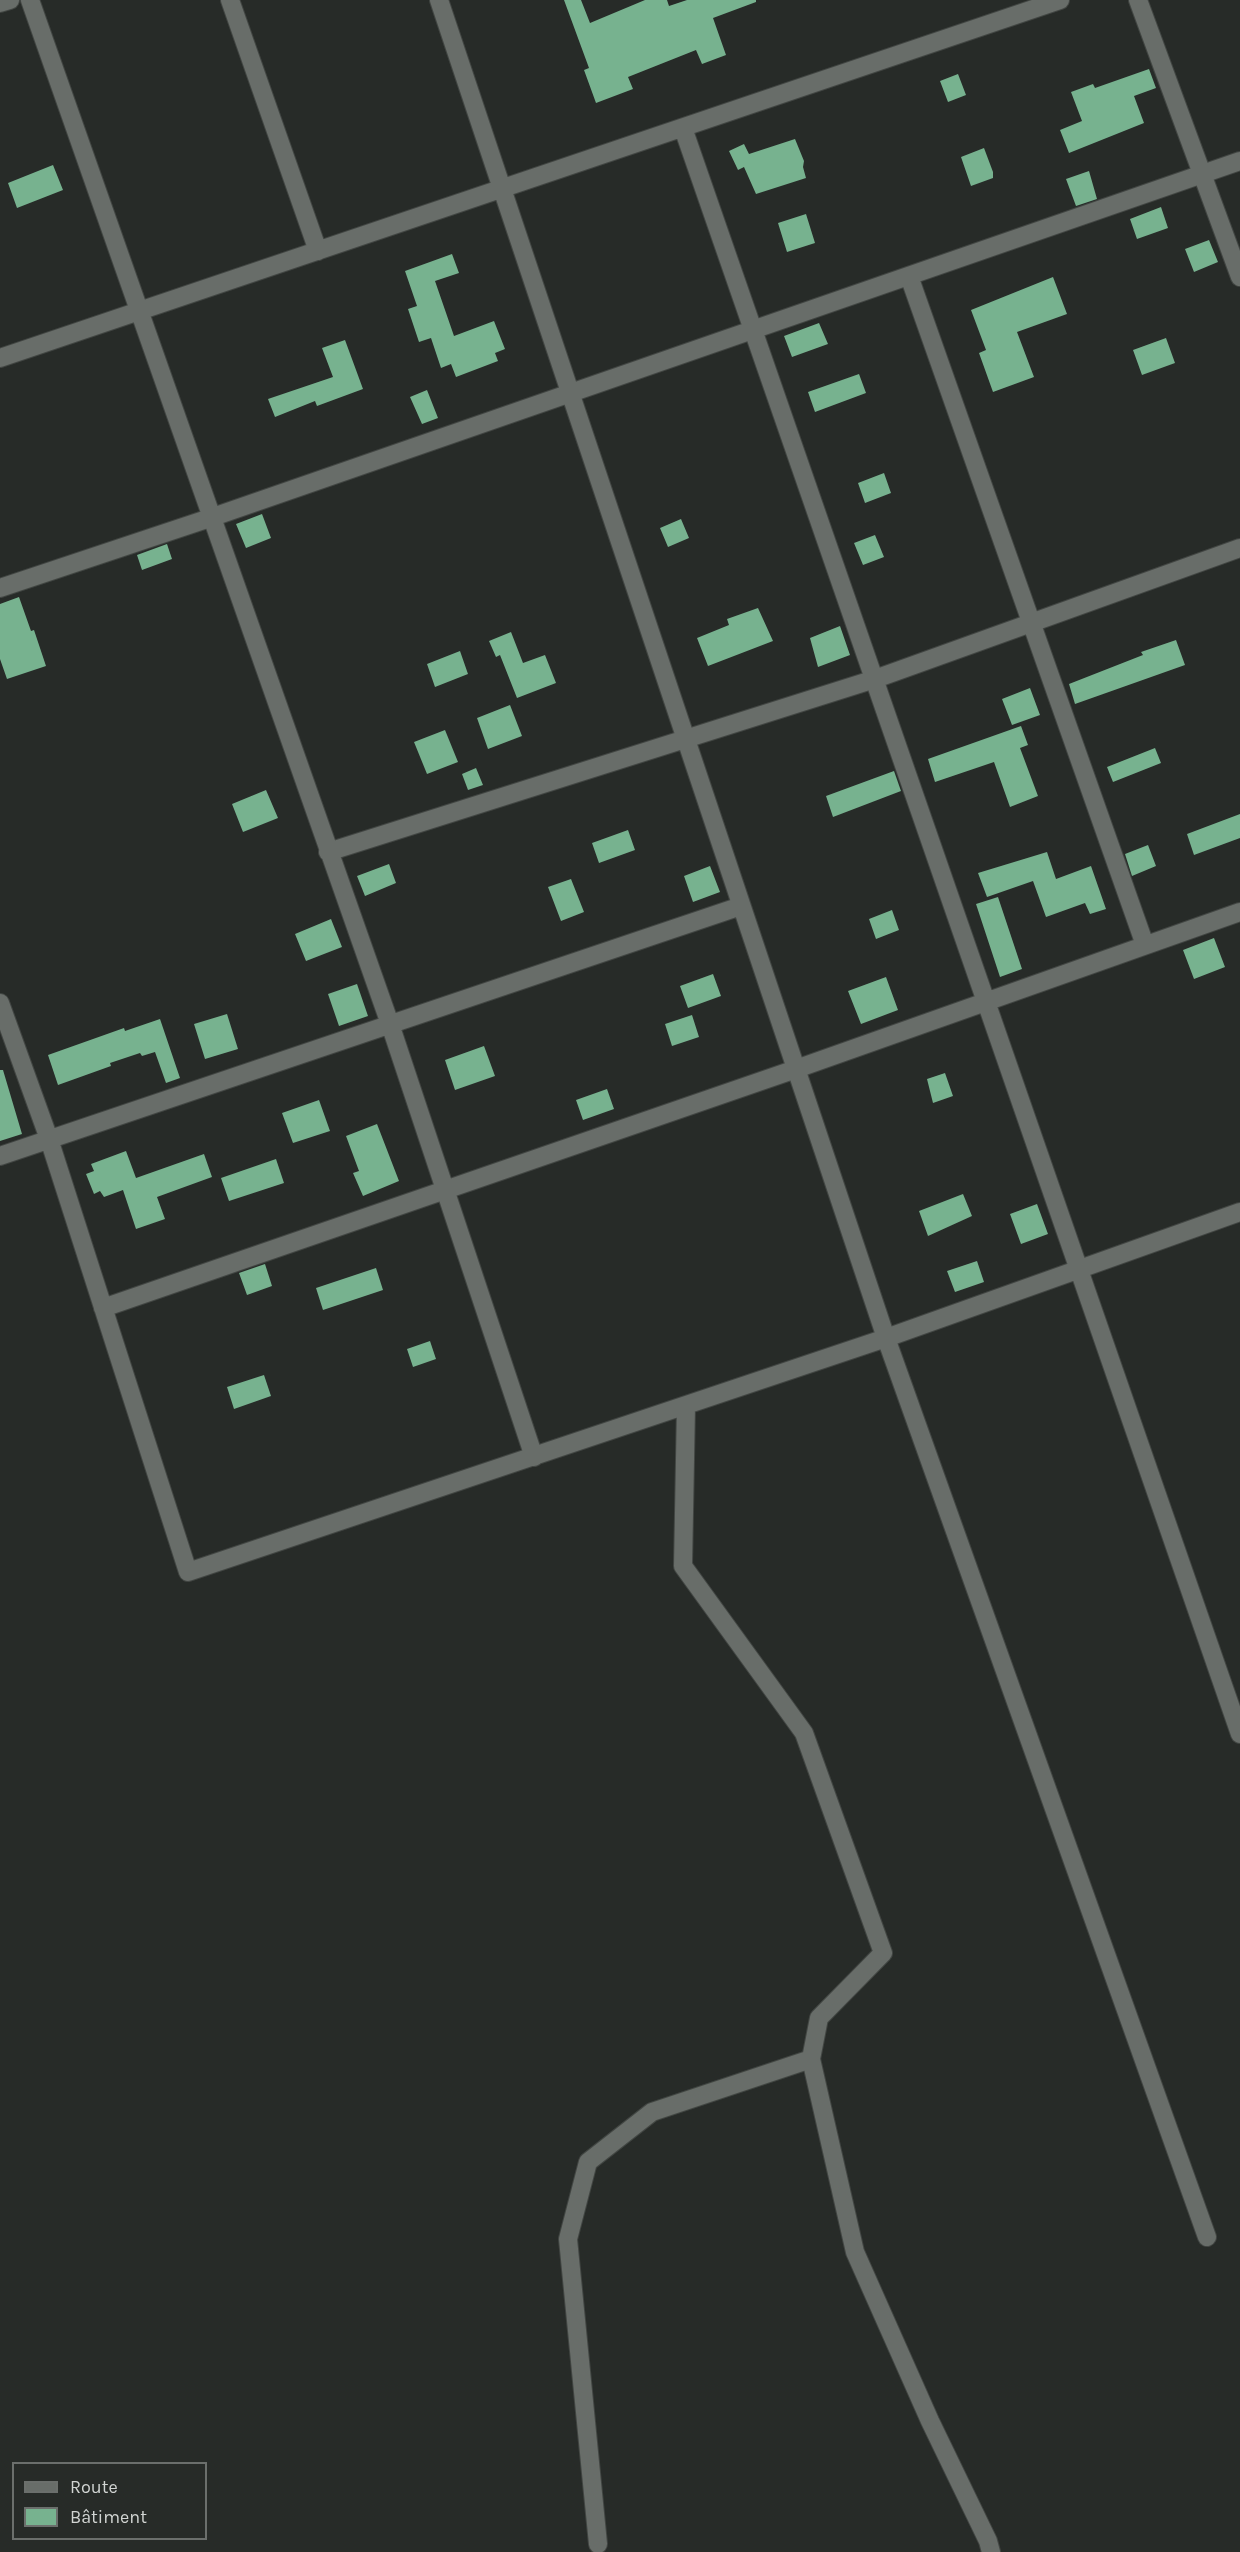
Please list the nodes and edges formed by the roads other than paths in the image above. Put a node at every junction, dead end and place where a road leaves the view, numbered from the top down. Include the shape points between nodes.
1 (10, 0) edge
2 (30, 0) edge
3 (230, 0) edge
4 (439, 0) edge
5 (1060, 0) edge
6 (1138, 0) edge
7 (0, 3) edge
8 (683, 128) junction
9 (1240, 161) edge
10 (1202, 175) junction
11 (502, 189) junction
12 (318, 251) junction
13 (909, 276) junction
14 (1240, 277) edge
15 (138, 312) junction
16 (754, 330) junction
17 (0, 358) edge
18 (570, 394) junction
19 (210, 518) junction
20 (1240, 548) edge
21 (0, 588) edge
22 (1031, 623) junction
23 (875, 679) junction
24 (686, 739) junction
25 (328, 852) junction
26 (741, 906) junction
27 (1240, 912) edge
28 (1145, 945) junction
29 (987, 1001) junction
30 (0, 1003) edge
31 (390, 1024) junction
32 (796, 1069) junction
33 (49, 1139) junction
34 (0, 1156) edge
35 (445, 1190) junction
36 (1240, 1212) edge
37 (1080, 1269) junction
38 (103, 1308) junction
39 (886, 1338) junction
40 (686, 1406) junction
41 (534, 1457) junction
42 (1240, 1734) edge
43 (812, 2059) junction
44 (1207, 2236) dead end
45 (598, 2544) dead end
46 (991, 2552) edge

1 - 7 street
2 - 15 street
3 - 12 street
4 - 11 street
5 - 8 street
6 - 10 street
8 - 11 street
8 - 16 street
9 - 10 street
10 - 13 street
10 - 14 street
11 - 12 street
11 - 18 street
12 - 15 street
13 - 16 street
13 - 22 street
15 - 17 street
15 - 19 street
16 - 18 street
16 - 23 street
18 - 19 street
18 - 24 street
19 - 21 street
19 - 25 street
20 - 22 street
22 - 23 street
22 - 28 street
23 - 24 street
23 - 29 street
24 - 25 street
24 - 26 street
25 - 31 street
26 - 31 street
26 - 32 street
27 - 28 street
28 - 29 street
29 - 32 street
29 - 37 street
30 - 33 street
31 - 33 street
31 - 35 street
32 - 35 street
32 - 39 street
33 - 34 street
33 - 38 street
35 - 38 street
35 - 41 street
36 - 37 street
37 - 39 street
37 - 42 street
38 - 41 street via 188,1572
39 - 40 street
39 - 44 street
40 - 41 street
40 - 43 street via 683,1566 804,1733 883,1953 819,2018
43 - 45 street via 652,2112 588,2162 568,2239
43 - 46 street via 855,2252

